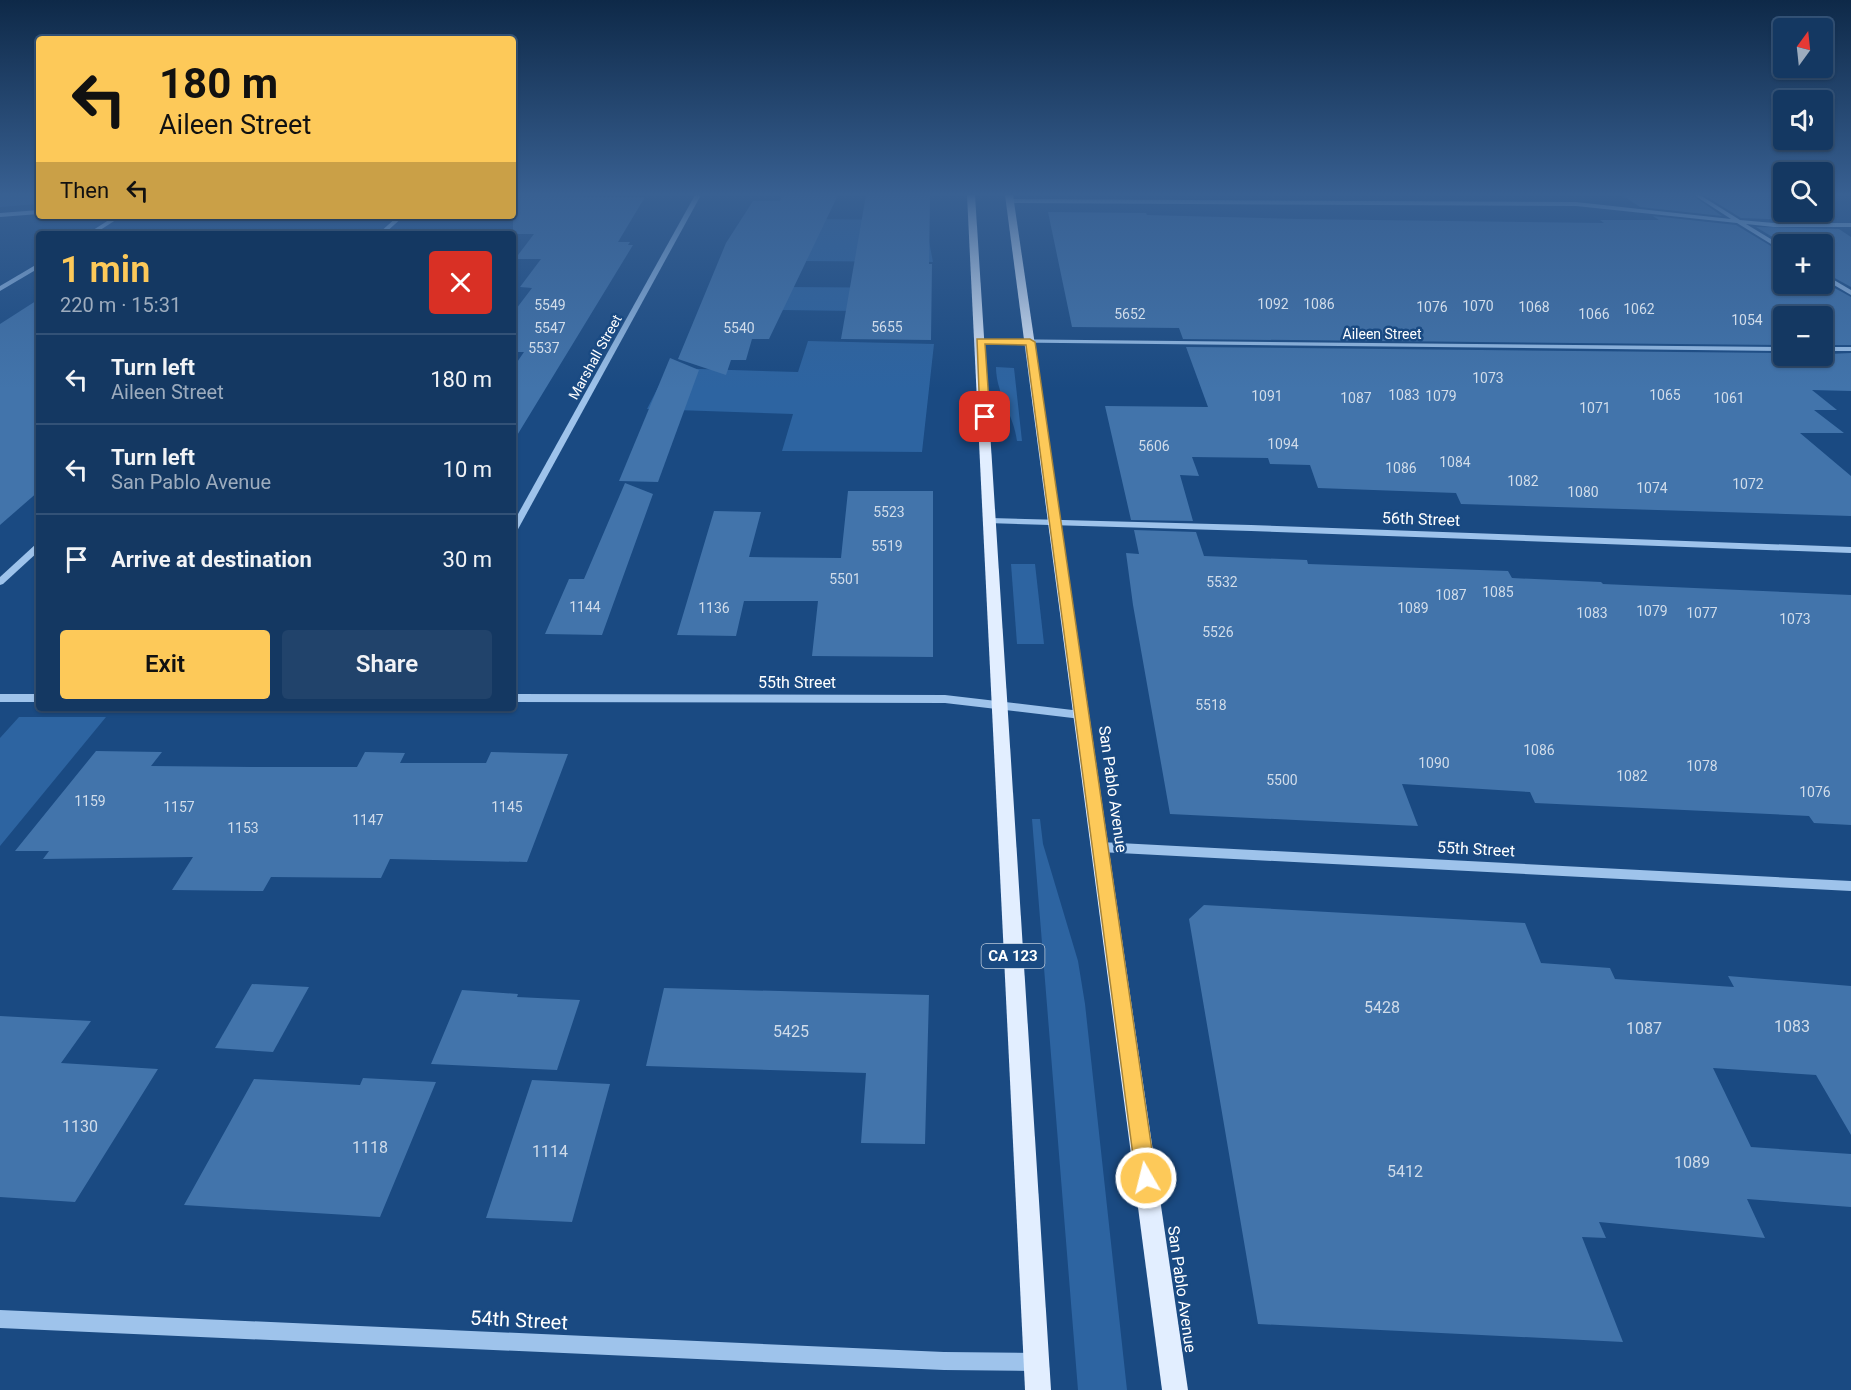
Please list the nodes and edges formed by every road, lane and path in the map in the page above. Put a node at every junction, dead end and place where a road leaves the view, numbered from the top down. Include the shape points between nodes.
1 (662, 260) edge
2 (975, 260) edge
3 (1018, 260) edge
4 (36, 267) edge
5 (1833, 282) edge
6 (0, 289) edge
7 (1851, 293) edge
8 (981, 341) junction
9 (1030, 342) junction
10 (1773, 349) edge
11 (1833, 349) edge
12 (1851, 349) edge
13 (990, 521) junction
14 (1054, 522) junction
15 (516, 526) edge
16 (36, 549) edge
17 (1851, 550) edge
18 (0, 582) edge
19 (0, 698) edge
20 (36, 698) edge
21 (516, 698) edge
22 (999, 705) junction
23 (1081, 715) junction
24 (1100, 847) junction
25 (1851, 885) edge
26 (0, 1319) edge
27 (1037, 1362) junction
28 (1038, 1390) edge
29 (1175, 1390) edge

1 - 15 street, Marshall Street
2 - 8 main road, CA 123
3 - 9 main road, San Pablo Avenue
4 - 6 street
5 - 7 street
8 - 9 street, Aileen Street
8 - 13 main road, CA 123
9 - 10 street, Aileen Street
9 - 14 main road, San Pablo Avenue
11 - 12 street
13 - 14 street, 56th Street
13 - 22 main road, CA 123
14 - 17 street, 56th Street
14 - 23 main road, San Pablo Avenue
16 - 18 street
19 - 20 street
21 - 22 street, 55th Street via 945,699
22 - 23 street, 55th Street
22 - 27 main road, CA 123
23 - 24 main road, San Pablo Avenue
24 - 25 street, 55th Street
24 - 29 main road, San Pablo Avenue
26 - 27 street, 54th Street
27 - 28 main road, CA 123

